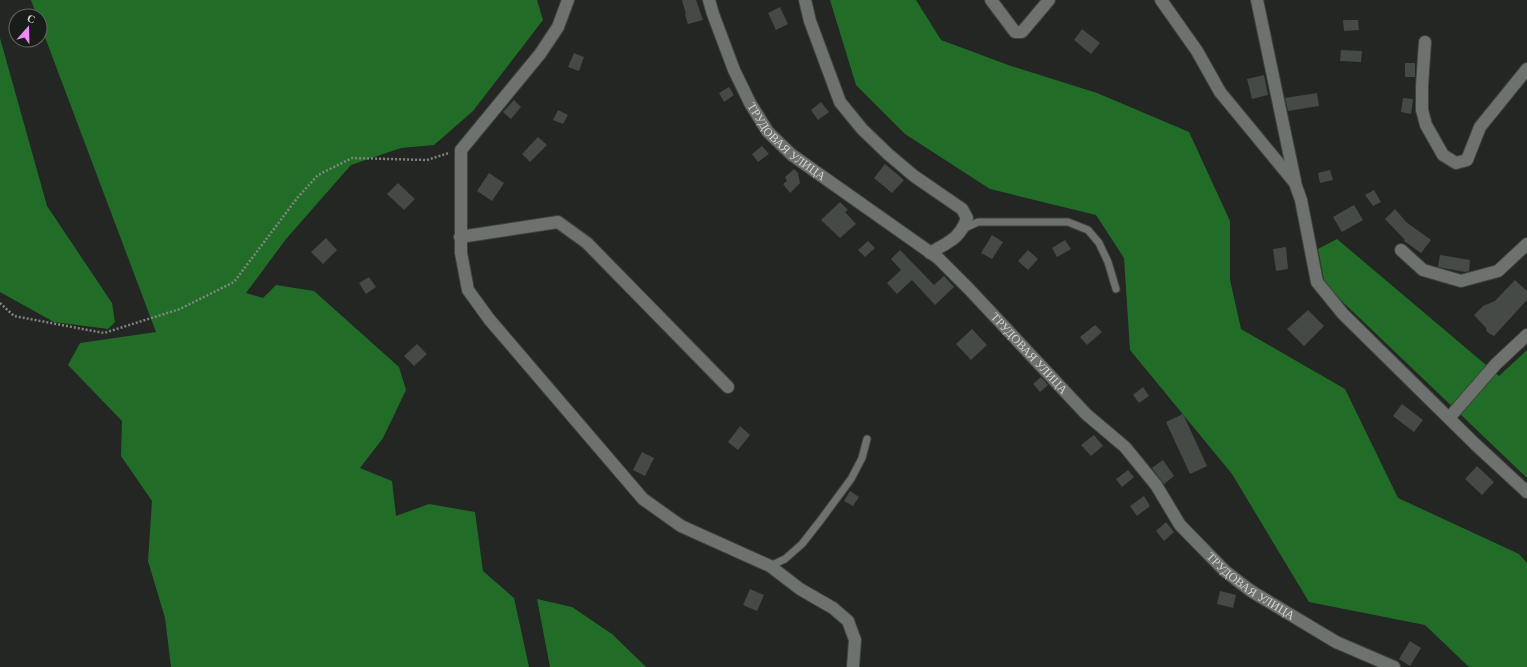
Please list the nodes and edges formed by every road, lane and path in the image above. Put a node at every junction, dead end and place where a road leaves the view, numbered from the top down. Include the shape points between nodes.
1 (568, 0) edge
2 (709, 0) edge
3 (805, 0) edge
4 (990, 0) edge
5 (1049, 0) edge
6 (1161, 0) edge
7 (1257, 0) edge
8 (1425, 42) dead end
9 (1527, 69) edge
10 (461, 150) junction
11 (1295, 183) junction
12 (963, 229) junction
13 (460, 237) junction
14 (1527, 244) edge
15 (1401, 250) dead end
16 (930, 253) junction
17 (1116, 289) dead end
18 (0, 303) edge
19 (1527, 335) edge
20 (728, 387) dead end
21 (1449, 418) junction
22 (867, 439) dead end
23 (1527, 492) edge
24 (770, 566) junction
25 (853, 667) edge
26 (1394, 667) edge

1 - 10 street via 558,27 540,54
2 - 16 street, ТРУДОВАЯ УЛИЦА via 734,70 768,132 792,155
3 - 12 street via 810,21 840,102 862,129 888,154 914,176 962,209 966,218
4 - 5 street via 1015,32 1022,32
6 - 11 street via 1197,51 1220,92
7 - 11 street
8 - 9 street via 1422,110 1426,124 1442,155 1456,163 1467,160 1480,127
10 - 13 street
10 - 18 path via 427,160 352,158 318,175 298,197 234,282 180,308 104,333 14,316
11 - 21 street via 1301,200 1317,282 1343,314
12 - 16 street via 954,239
12 - 17 lane via 978,222 1068,222 1088,230 1099,243
13 - 20 street via 558,222 587,243
13 - 24 street via 468,290 489,319 643,499 680,526
14 - 15 street via 1498,271 1461,281 1423,270
16 - 26 street, ТРУДОВАЯ УЛИЦА via 969,289 1086,414 1125,448 1156,485 1180,525 1225,571 1251,591 1336,642
19 - 21 street via 1496,364
21 - 23 street
22 - 24 lane via 862,458 851,479 802,544 786,559
24 - 25 street via 848,621 855,640

